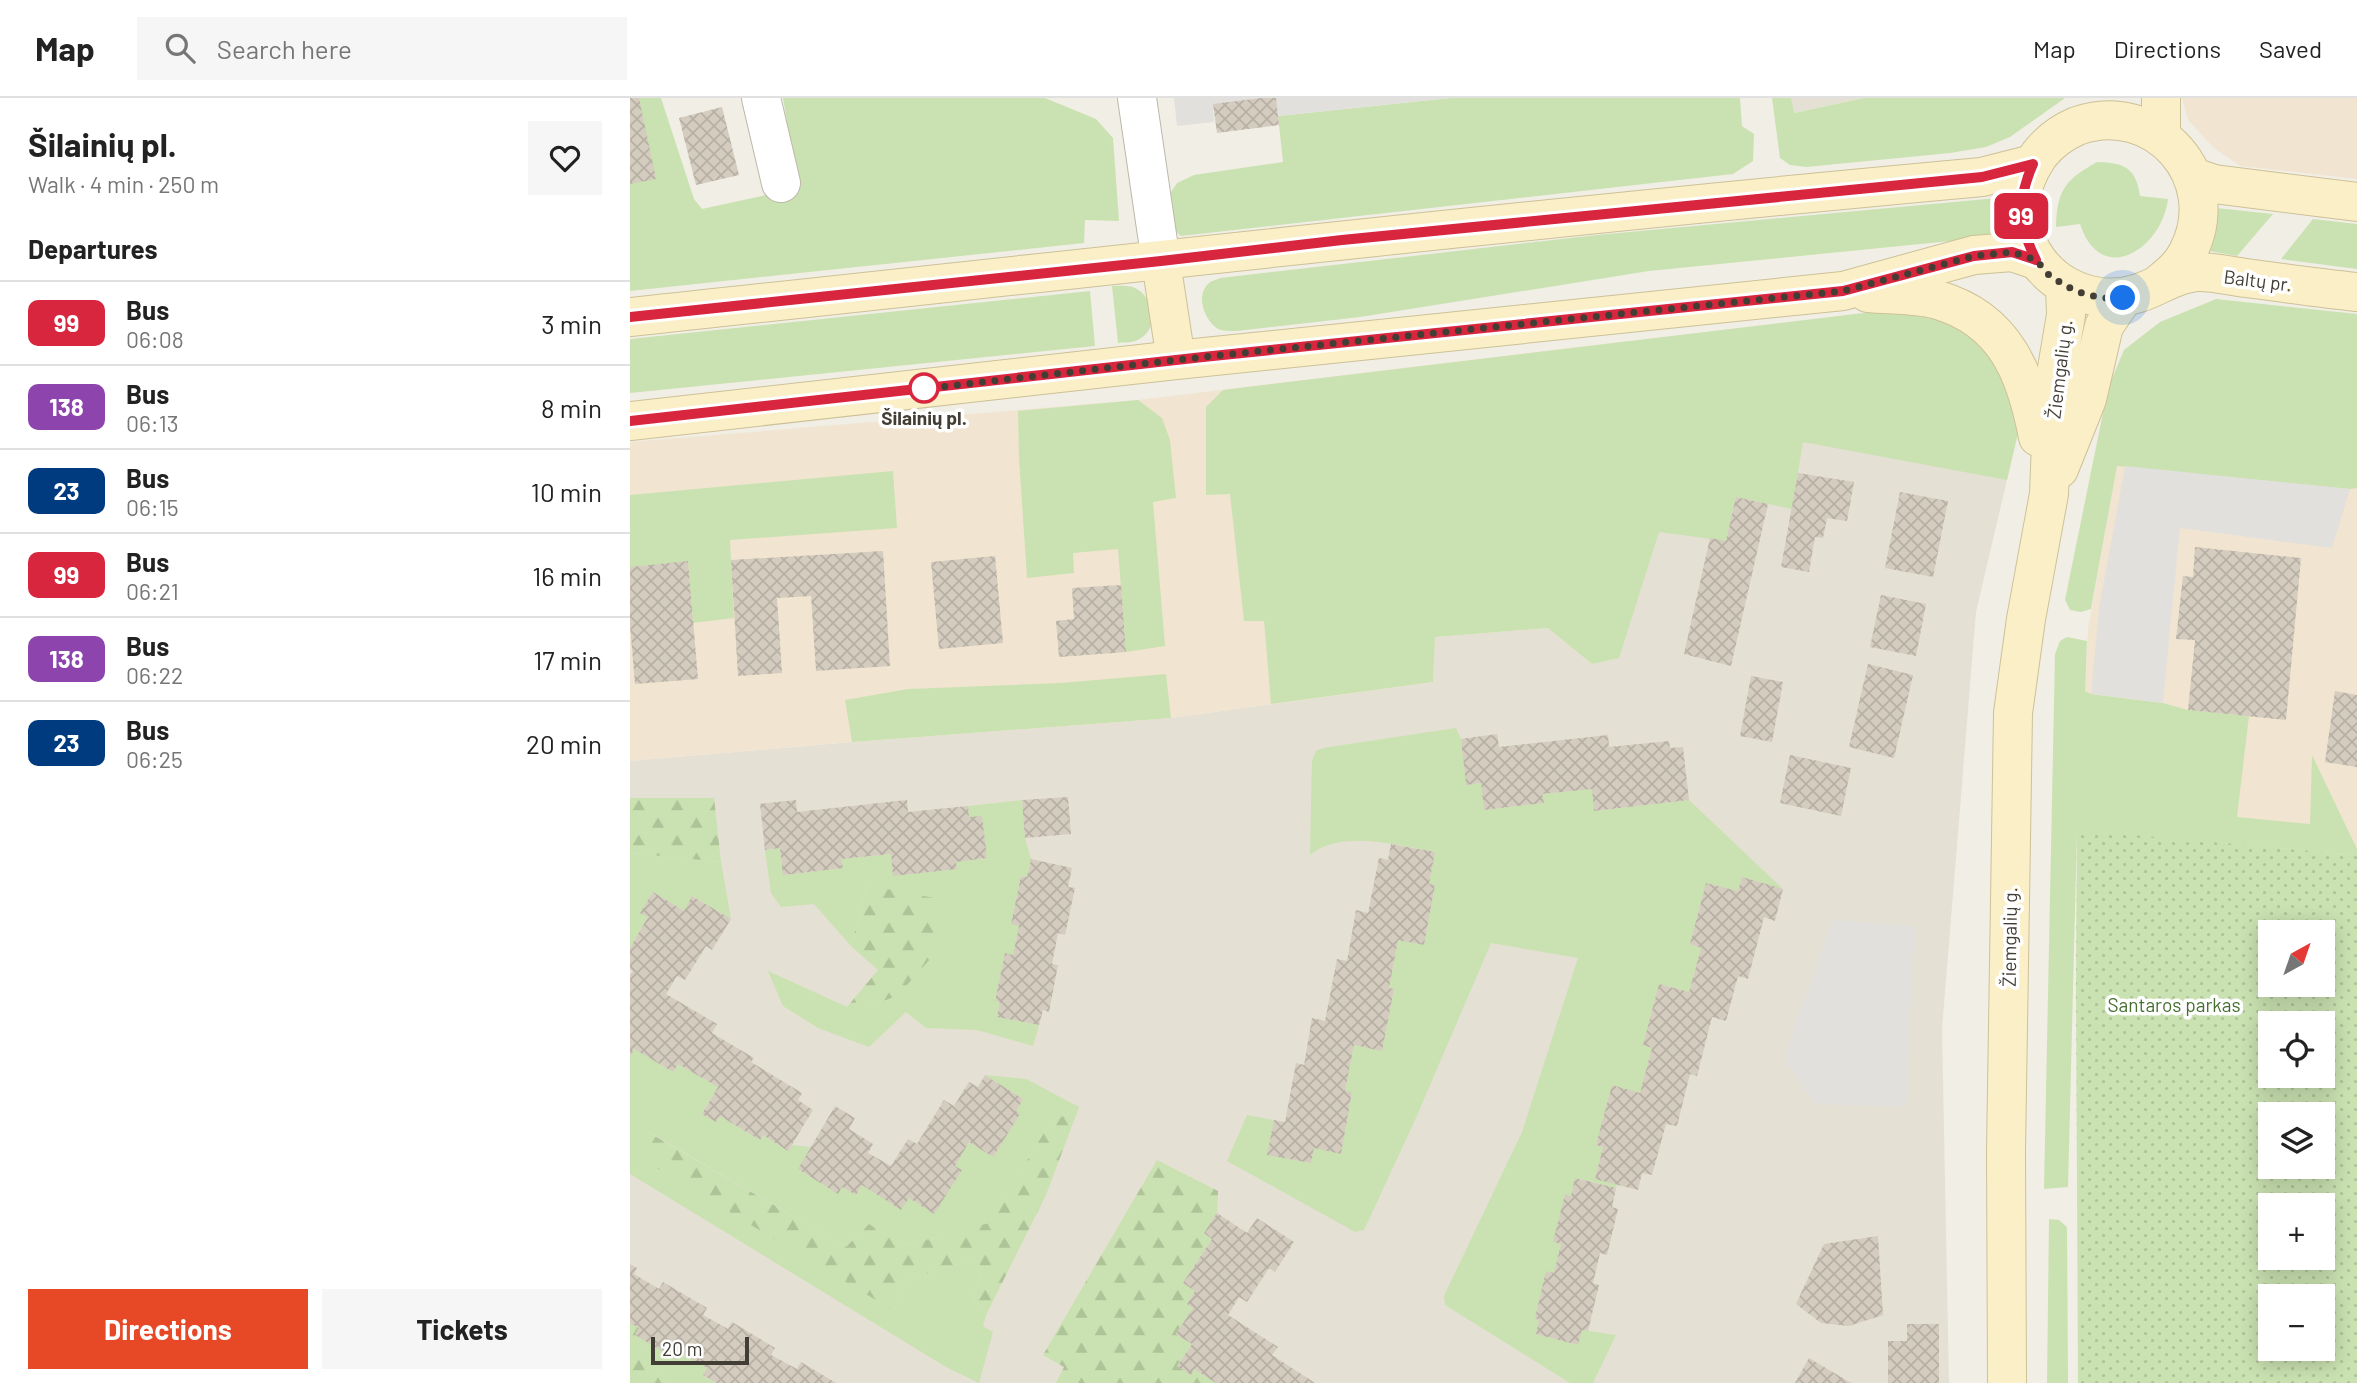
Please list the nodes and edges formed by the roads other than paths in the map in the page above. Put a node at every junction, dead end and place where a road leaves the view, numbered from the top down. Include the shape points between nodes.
1 (761, 98) edge
2 (1137, 98) edge
3 (2161, 98) edge
4 (2110, 109) edge
5 (2161, 136) junction
6 (2033, 164) junction
7 (2193, 177) junction
8 (781, 183) dead end
9 (2357, 202) edge
10 (2036, 260) junction
11 (1161, 261) junction
12 (2160, 283) junction
13 (2066, 286) junction
14 (1843, 291) junction
15 (2357, 292) edge
16 (2123, 298) junction
17 (630, 317) edge
18 (1176, 360) junction
19 (630, 421) edge
20 (2049, 494) junction
21 (2007, 1383) edge

1 - 8 street
2 - 11 street
3 - 5 main road
4 - 5 main road, Baltų pr. via 2124,121
4 - 6 main road, Baltų pr. via 2070,129 2049,144
5 - 7 main road, Baltų pr. via 2175,148
6 - 10 main road, Baltų pr. via 2021,202 2027,242
6 - 11 main road via 1982,177
7 - 9 main road via 2214,184
7 - 12 main road, Baltų pr. via 2199,206 2195,236 2187,254
10 - 13 main road, Baltų pr.
10 - 14 main road via 2012,252 1974,256
11 - 17 main road
11 - 18 main road
12 - 15 main road, Baltų pr. via 2197,272
12 - 16 main road, Baltų pr.
13 - 16 main road, Baltų pr. via 2084,294
13 - 20 main road, Žiemgalių g. via 2066,315 2053,392
14 - 18 main road
14 - 20 main road via 1937,300 1968,312 1992,329 2026,385
16 - 20 main road, Žiemgalių g. via 2104,326 2087,399
18 - 19 main road
20 - 21 main road, Žiemgalių g. via 2013,713

